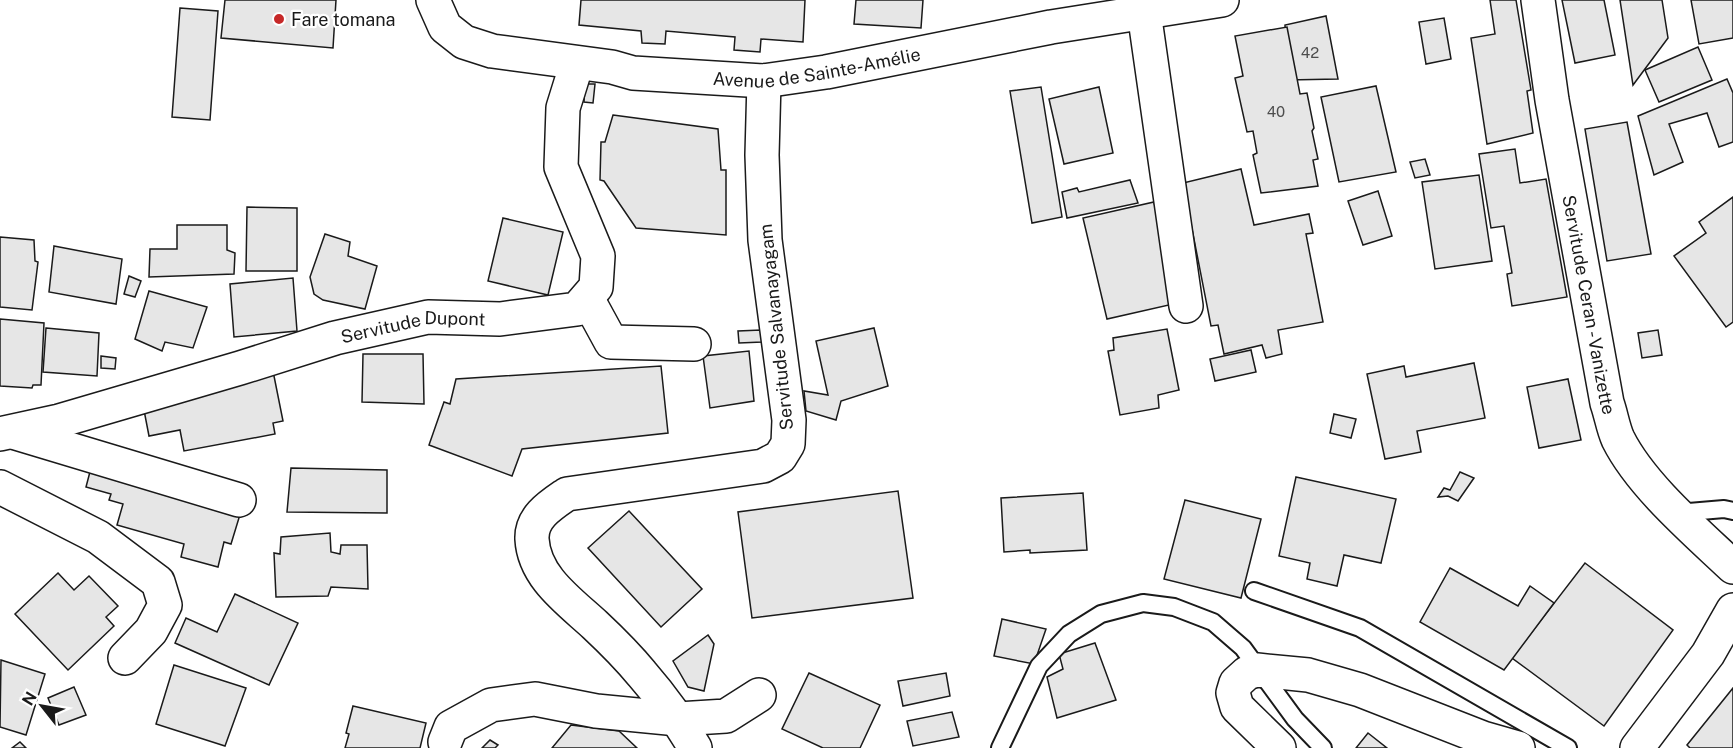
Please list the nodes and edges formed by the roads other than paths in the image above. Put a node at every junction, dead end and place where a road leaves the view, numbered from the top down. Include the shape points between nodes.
1 (433, 0) edge
2 (1222, 0) edge
3 (1538, 0) edge
4 (1144, 12) junction
5 (577, 63) junction
6 (764, 81) junction
7 (587, 298) junction
8 (1186, 306) dead end
9 (694, 344) dead end
10 (6, 433) edge
11 (0, 487) edge
12 (239, 500) dead end
13 (1733, 511) edge
14 (1676, 513) junction
15 (1733, 567) edge
16 (1254, 591) dead end
17 (1733, 610) edge
18 (125, 658) dead end
19 (1257, 670) junction
20 (759, 695) dead end
21 (678, 719) junction
22 (445, 742) dead end
23 (695, 748) edge
24 (1000, 748) edge
25 (1279, 748) edge
26 (1323, 748) edge
27 (1518, 748) edge
28 (1568, 748) edge
29 (1637, 748) edge

1 - 5 street, Avenue de Sainte-Amélie via 445,27 464,42 492,51
2 - 4 street, Avenue de Sainte-Amélie
3 - 14 street, Servitude Ceran - Vanizette via 1552,100 1617,438
4 - 6 street, Avenue de Sainte-Amélie
4 - 8 street
5 - 6 street, Avenue de Sainte-Amélie via 633,73
5 - 7 street via 563,108 561,166 598,256 596,287
6 - 21 street, Servitude Salvanayagam via 765,240 789,420 788,444 780,457 763,466 567,494 546,508 532,538 537,563 554,588 642,672
7 - 9 street via 611,342
7 - 10 street, Servitude Dupont via 577,309 500,319 428,317 335,338 93,412
10 - 12 street
11 - 18 street via 98,537 158,582 165,605 151,630
13 - 14 lane
14 - 15 street, Servitude Ceran - Vanizette
16 - 28 lane via 1360,628
17 - 29 street via 1708,654
19 - 24 lane via 1243,648 1214,622 1174,607 1143,603 1101,614 1069,634 1039,666
19 - 25 street via 1236,683 1233,693 1237,707
19 - 26 lane
19 - 27 street via 1308,675 1360,690
20 - 21 street via 726,716
21 - 22 street via 596,711 535,699 491,705 451,727
21 - 23 street, Servitude Salvanayagam

